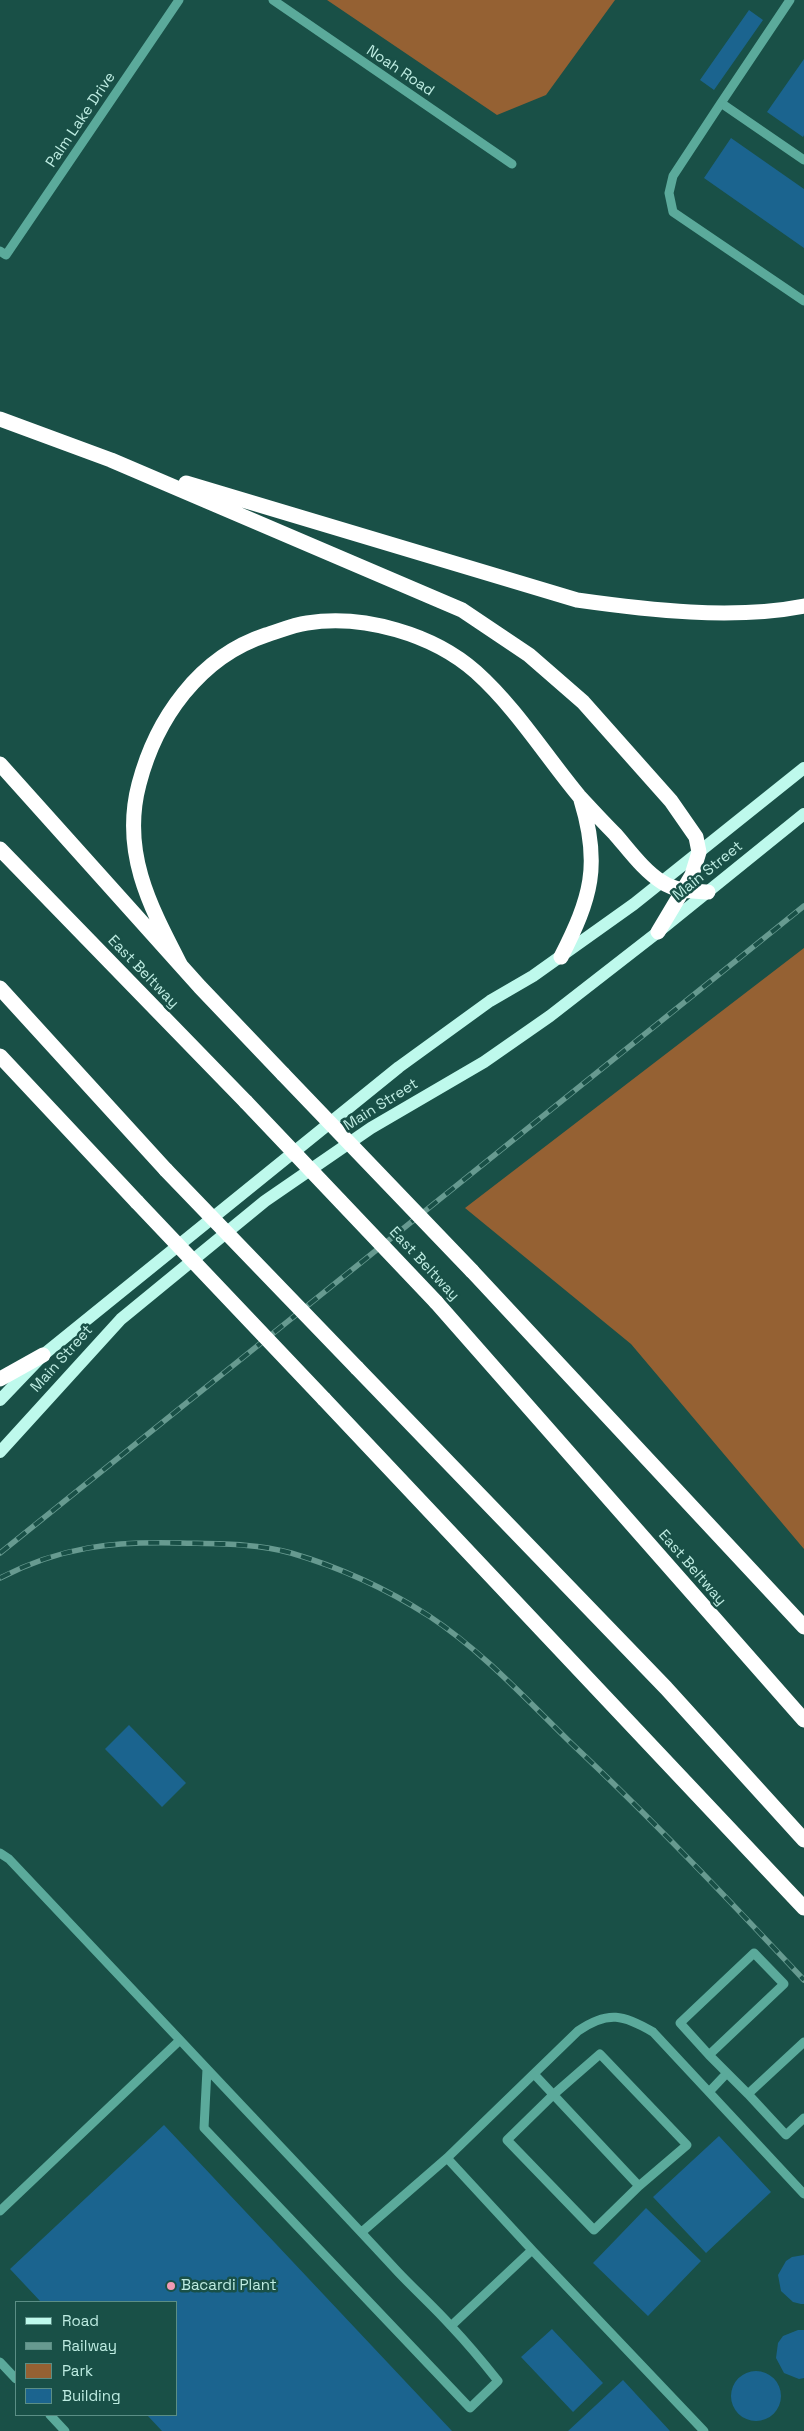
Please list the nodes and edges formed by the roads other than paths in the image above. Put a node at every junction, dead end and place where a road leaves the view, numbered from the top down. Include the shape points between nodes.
1 (179, 0) edge
2 (272, 0) edge
3 (790, 0) edge
4 (721, 103) junction
5 (804, 160) edge
6 (512, 164) dead end
7 (3, 253) edge
8 (804, 301) edge
9 (0, 419) edge
10 (111, 460) junction
11 (804, 606) edge
12 (0, 764) edge
13 (804, 768) edge
14 (579, 796) junction
15 (804, 814) edge
16 (0, 849) edge
17 (699, 852) junction
18 (662, 882) junction
19 (684, 890) junction
20 (708, 892) junction
21 (658, 932) junction
22 (561, 957) junction
23 (180, 964) junction
24 (0, 988) edge
25 (0, 1056) edge
26 (0, 1066) edge
27 (19, 1077) junction
28 (43, 1355) junction
29 (0, 1379) edge
30 (0, 1400) edge
31 (0, 1452) edge
32 (804, 1627) edge
33 (804, 1720) edge
34 (804, 1840) edge
35 (0, 1853) edge
36 (804, 1908) edge
37 (180, 2040) junction
38 (804, 2042) edge
39 (709, 2055) junction
40 (207, 2069) junction
41 (727, 2073) junction
42 (534, 2074) junction
43 (709, 2092) junction
44 (553, 2094) junction
45 (748, 2094) junction
46 (804, 2118) edge
47 (447, 2158) junction
48 (640, 2186) junction
49 (804, 2194) edge
50 (0, 2211) edge
51 (363, 2231) junction
52 (532, 2250) junction
53 (451, 2326) junction
54 (0, 2362) edge
55 (15, 2378) edge
56 (51, 2416) edge
57 (65, 2431) edge
58 (704, 2431) edge

1 - 7 street, Palm Lake Drive
2 - 6 street, Noah Road
3 - 4 street
4 - 5 street
4 - 8 street via 672,176 669,193 673,212
9 - 10 highway
10 - 11 highway via 577,600 626,607 734,613
10 - 17 highway via 462,610 529,655 583,702 671,801 696,837
12 - 23 highway
13 - 17 main road, Main Street
14 - 18 highway
14 - 22 highway via 589,826 590,890
14 - 23 highway via 505,703 475,671 439,648 392,628 346,621 306,623 252,640 210,666 177,700 151,745 138,787 134,832 140,877 156,918
15 - 20 main road, Main Street
16 - 33 highway, East Beltway, bridge via 436,1302
17 - 18 main road, Main Street
17 - 19 highway
18 - 19 highway
18 - 22 main road, Main Street
19 - 20 highway
19 - 21 highway
20 - 21 main road, Main Street
21 - 31 main road, Main Street via 550,1016 484,1062 372,1128 265,1201 121,1320
22 - 28 main road, Main Street via 490,1001 399,1067
23 - 32 highway, bridge
24 - 34 highway, bridge via 166,1170 659,1682
25 - 27 highway
26 - 27 highway
27 - 36 highway, bridge
28 - 29 highway
28 - 30 main road, Main Street
35 - 37 street
37 - 40 street
37 - 50 street
38 - 45 street
39 - 39 street via 784,1984 754,1952 680,2023
39 - 41 street
40 - 51 street
40 - 53 street via 204,2128 470,2408 498,2380
41 - 43 street
41 - 45 street
42 - 43 street via 578,2031 591,2022 611,2016 630,2019 653,2032
42 - 44 street
42 - 47 street
43 - 49 street
44 - 48 street
44 - 48 street via 600,2054 687,2145
44 - 48 street via 507,2140 594,2230
45 - 46 street via 786,2135
47 - 51 street
47 - 52 street
51 - 53 street
52 - 53 street
52 - 58 street
54 - 55 street
56 - 57 street

